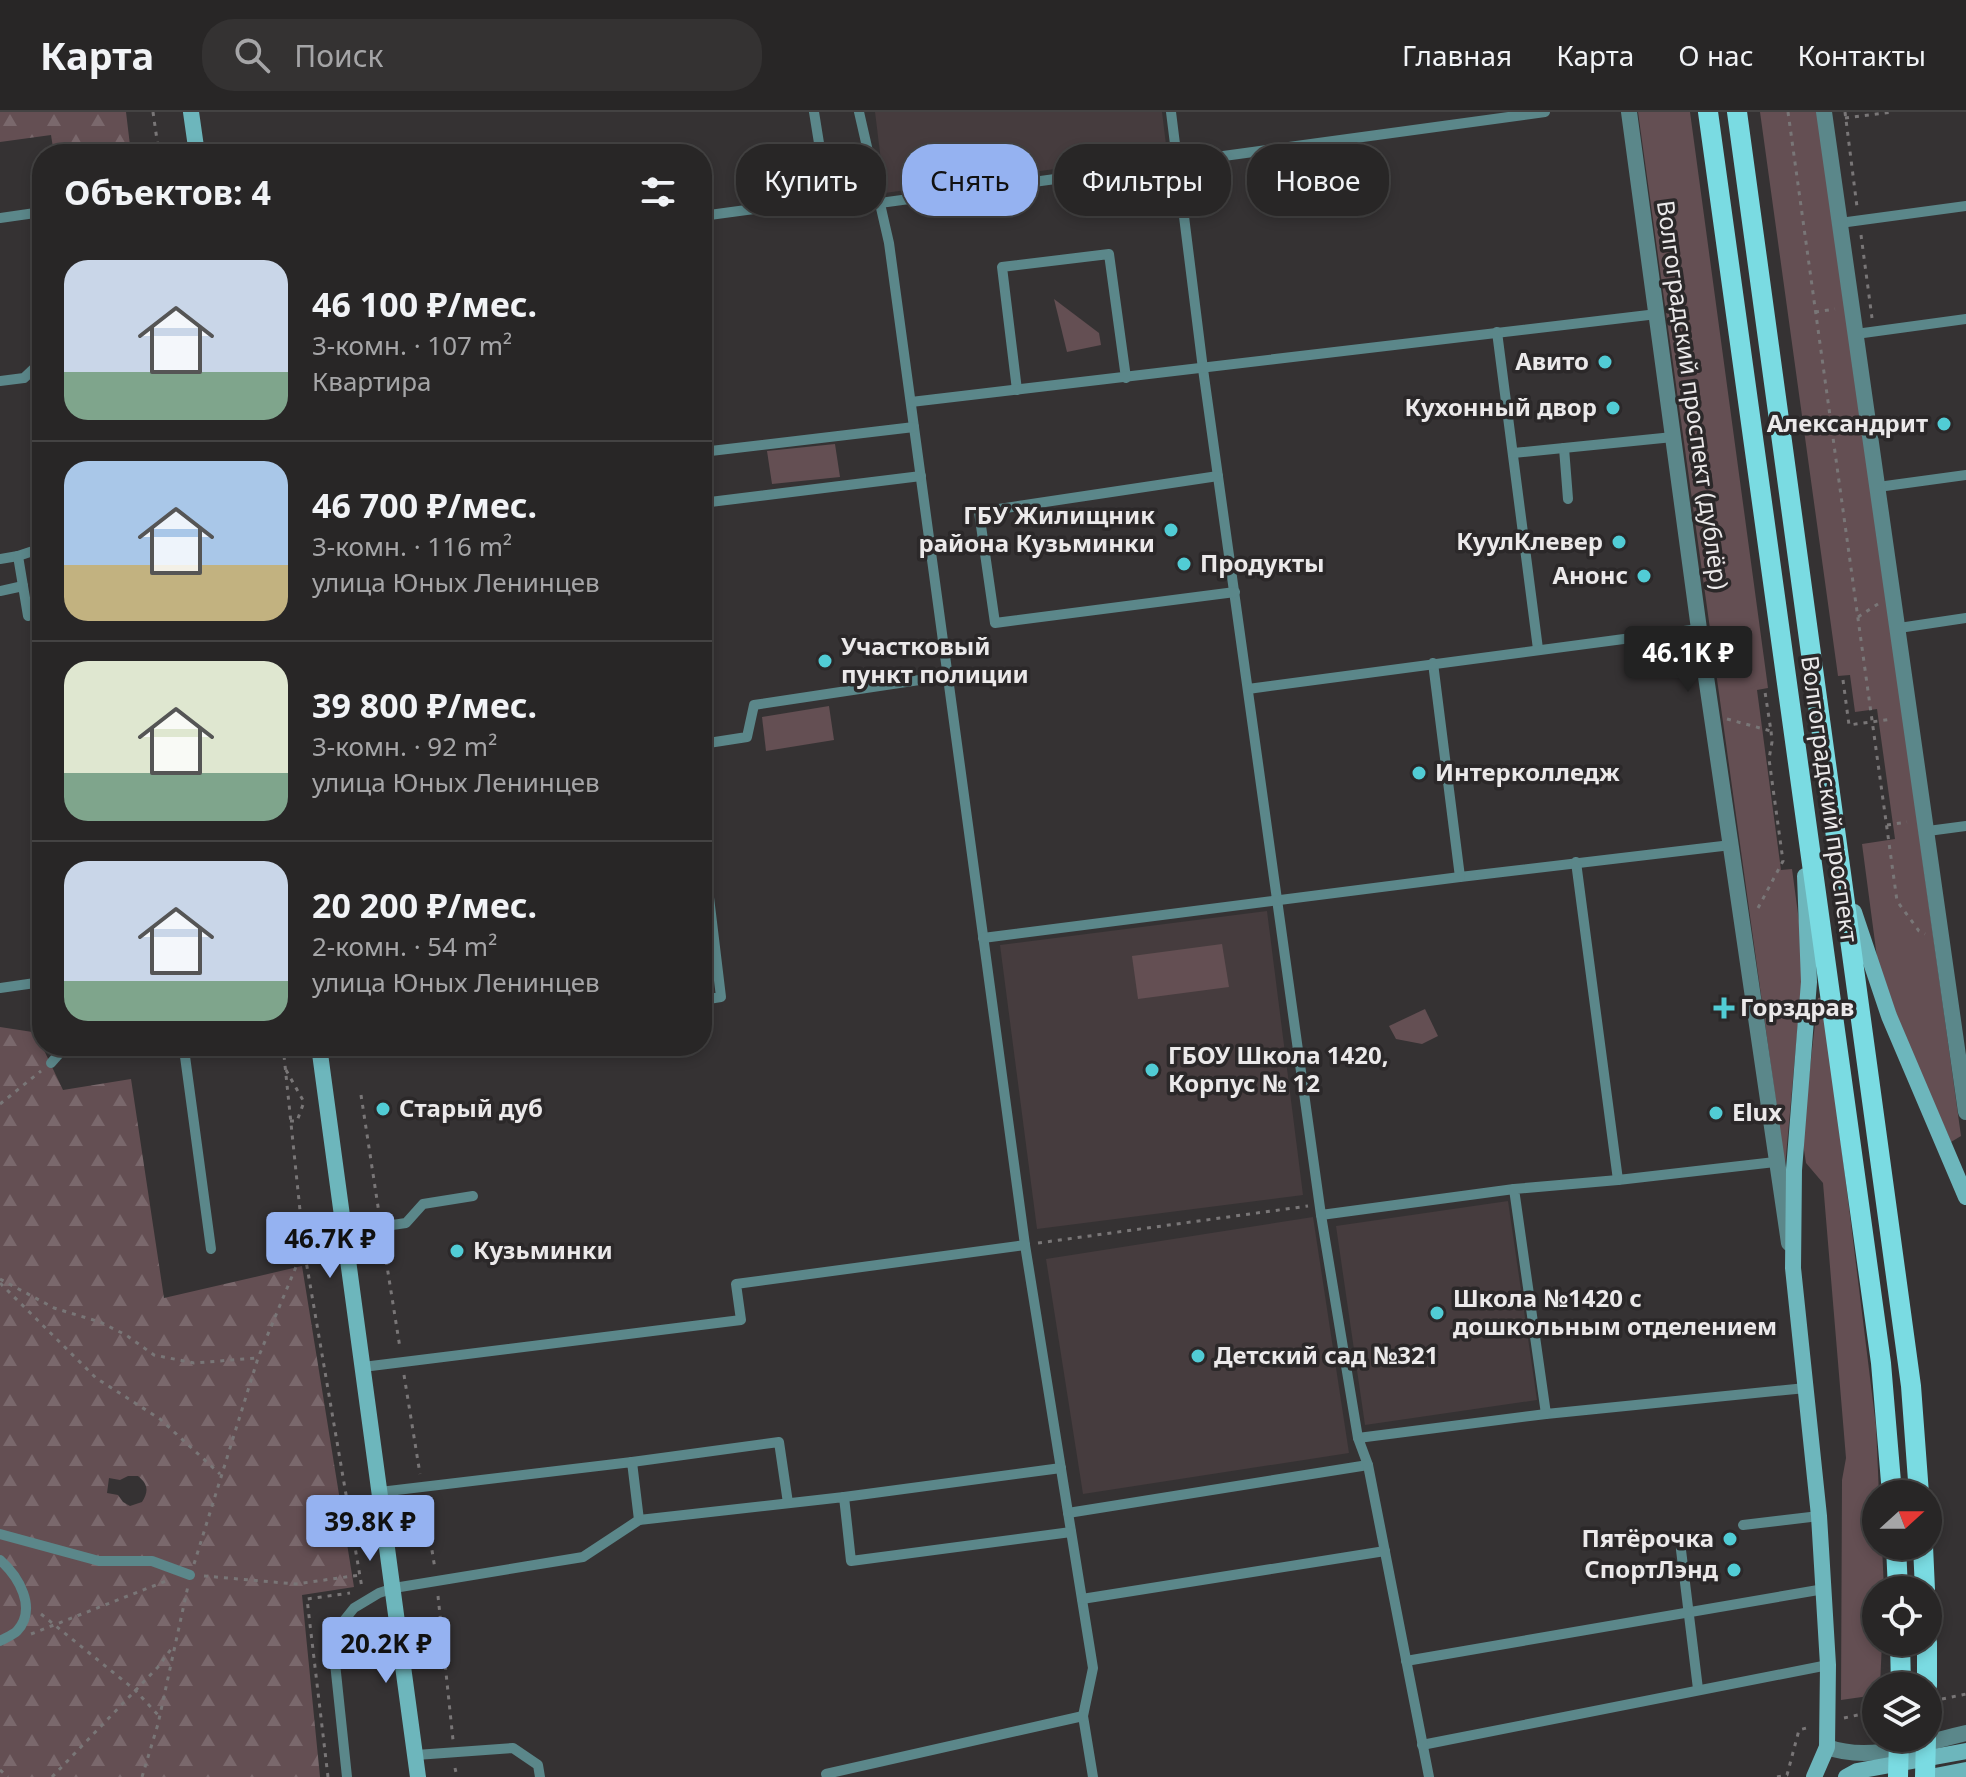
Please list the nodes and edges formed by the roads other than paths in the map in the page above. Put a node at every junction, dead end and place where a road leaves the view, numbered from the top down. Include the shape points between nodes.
1 (191, 112) edge
2 (814, 112) edge
3 (859, 112) edge
4 (1171, 112) edge
5 (1545, 112) edge
6 (1629, 112) edge
7 (1708, 112) edge
8 (1737, 112) edge
9 (1824, 112) edge
10 (196, 144) edge
11 (866, 144) edge
12 (1176, 144) edge
13 (1231, 154) edge
14 (1054, 176) edge
15 (886, 197) edge
16 (1966, 206) edge
17 (32, 213) edge
18 (712, 215) edge
19 (883, 216) edge
20 (1185, 216) edge
21 (0, 218) edge
22 (1840, 223) junction
23 (1657, 314) junction
24 (1966, 319) edge
25 (1497, 332) junction
26 (1856, 334) junction
27 (1203, 369) junction
28 (32, 370) edge
29 (1126, 378) junction
30 (0, 381) edge
31 (1017, 390) junction
32 (911, 402) junction
33 (914, 427) junction
34 (1673, 437) junction
35 (1564, 448) junction
36 (712, 451) edge
37 (1513, 453) junction
38 (1966, 475) edge
39 (921, 476) junction
40 (1218, 476) junction
41 (1878, 487) junction
42 (1568, 499) dead end
43 (712, 502) edge
44 (32, 551) edge
45 (18, 556) junction
46 (0, 559) edge
47 (23, 586) junction
48 (0, 591) edge
49 (1235, 592) junction
50 (28, 616) dead end
51 (1966, 618) edge
52 (1899, 628) junction
53 (1699, 629) junction
54 (1538, 649) junction
55 (1433, 663) junction
56 (946, 676) junction
57 (1248, 689) junction
58 (712, 742) edge
59 (1803, 799) junction
60 (1966, 826) edge
61 (1928, 831) junction
62 (1731, 845) junction
63 (1839, 853) junction
64 (1576, 862) junction
65 (1460, 877) junction
66 (1277, 899) junction
67 (712, 922) edge
68 (983, 938) junction
69 (32, 983) edge
70 (0, 988) edge
71 (712, 998) edge
72 (57, 1056) edge
73 (185, 1056) edge
74 (320, 1056) edge
75 (51, 1063) road end
76 (1966, 1112) edge
77 (1775, 1162) junction
78 (1618, 1180) junction
79 (1514, 1189) junction
80 (473, 1196) dead end
81 (1966, 1197) edge
82 (1320, 1209) junction
83 (344, 1232) junction
84 (1025, 1245) junction
85 (211, 1249) dead end
86 (1793, 1268) junction
87 (363, 1367) junction
88 (1806, 1388) junction
89 (1546, 1414) junction
90 (1358, 1438) junction
91 (632, 1462) junction
92 (1368, 1465) junction
93 (1061, 1468) junction
94 (1891, 1480) edge
95 (1918, 1480) edge
96 (380, 1492) junction
97 (844, 1497) junction
98 (788, 1503) junction
99 (1068, 1513) junction
100 (1819, 1516) junction
101 (639, 1520) junction
102 (1743, 1525) dead end
103 (1071, 1532) junction
104 (0, 1534) edge
105 (1681, 1550) dead end
106 (1385, 1551) junction
107 (0, 1560) edge
108 (190, 1575) road end
109 (394, 1588) junction
110 (1824, 1589) junction
111 (1082, 1599) junction
112 (1689, 1610) junction
113 (0, 1641) edge
114 (1406, 1661) junction
115 (1828, 1665) junction
116 (1698, 1689) junction
117 (1083, 1716) junction
118 (1966, 1733) edge
119 (1422, 1745) junction
120 (1827, 1747) junction
121 (1966, 1751) edge
122 (1899, 1752) edge
123 (1926, 1752) edge
124 (416, 1755) junction
125 (1966, 1770) edge
126 (347, 1777) edge
127 (418, 1777) edge
128 (540, 1777) edge
129 (827, 1777) edge
130 (1093, 1777) edge
131 (1429, 1777) edge
132 (1814, 1777) edge
133 (1846, 1777) edge
134 (1898, 1777) edge
135 (1927, 1777) edge

1 - 10 main road
2 - 18 lane via 828,199
3 - 11 lane
4 - 12 lane
5 - 13 lane
6 - 23 street, Волгоградский проспект (дублёр)
7 - 59 main road, Волгоградский проспект
8 - 63 main road, Волгоградский проспект
9 - 22 street
14 - 15 lane
16 - 22 lane
17 - 21 lane
19 - 32 lane
20 - 27 lane
22 - 26 street
23 - 25 lane
23 - 34 street, Волгоградский проспект (дублёр)
24 - 26 lane
25 - 27 lane
25 - 37 lane
26 - 41 street
27 - 29 lane
27 - 40 lane
28 - 30 lane via 24,378
29 - 31 lane
29 - 31 lane via 1109,254 1002,267
31 - 32 lane
32 - 33 lane
33 - 36 lane
33 - 39 lane
34 - 35 lane
34 - 53 street, Волгоградский проспект (дублёр)
35 - 37 lane
35 - 42 lane
37 - 54 lane
38 - 41 lane
39 - 43 lane
39 - 56 lane
40 - 49 lane
40 - 49 lane via 979,512 995,623
41 - 52 street
44 - 45 lane
45 - 46 lane
45 - 47 lane
47 - 48 lane
47 - 50 lane
49 - 57 lane
51 - 52 lane
52 - 61 street
53 - 54 lane
53 - 62 street, Волгоградский проспект (дублёр)
54 - 55 lane
55 - 57 lane
55 - 65 lane
56 - 58 lane via 754,705 747,737
56 - 68 lane
57 - 66 lane
59 - 86 main road via 1809,982 1794,1170
59 - 94 main road, Волгоградский проспект via 1881,1363
60 - 61 lane
61 - 76 street
62 - 64 lane
62 - 77 street, Волгоградский проспект (дублёр)
63 - 81 main road via 1875,979
63 - 95 main road, Волгоградский проспект via 1911,1386
64 - 65 lane
64 - 78 lane
65 - 66 lane
66 - 68 lane
66 - 82 lane
67 - 71 lane via 721,997
68 - 84 lane
69 - 70 lane
72 - 75 lane
73 - 85 lane
74 - 83 main road
77 - 78 lane
77 - 86 street, Волгоградский проспект (дублёр)
78 - 79 lane
79 - 82 lane
79 - 89 lane
80 - 83 lane via 423,1204 406,1223
82 - 90 lane
83 - 87 main road
84 - 87 lane via 736,1284 741,1320
84 - 93 lane
86 - 88 main road, Волгоградский проспект (дублёр)
87 - 96 main road
88 - 89 lane
88 - 100 main road, Волгоградский проспект (дублёр)
89 - 90 lane
90 - 92 lane
91 - 96 lane
91 - 98 lane via 779,1442
91 - 101 lane
92 - 99 lane
92 - 106 lane
93 - 97 lane
93 - 99 lane
96 - 109 main road
97 - 98 lane
97 - 103 lane via 851,1561
98 - 101 lane
99 - 103 lane
100 - 102 lane
100 - 110 main road, Волгоградский проспект (дублёр)
101 - 109 lane via 583,1557
103 - 111 lane
104 - 108 lane via 99,1561 152,1561
105 - 112 lane
106 - 111 lane
106 - 114 lane
107 - 113 lane via 21,1584 25,1602 17,1632
109 - 124 main road
109 - 126 lane via 354,1608 333,1644
110 - 112 lane
110 - 115 main road, Волгоградский проспект (дублёр)
111 - 117 lane via 1093,1668
112 - 114 lane
112 - 116 lane
114 - 119 lane
115 - 116 lane
115 - 120 main road, Волгоградский проспект (дублёр)
116 - 119 lane
117 - 129 lane
117 - 130 lane
118 - 120 street via 1864,1755
119 - 131 lane
120 - 132 main road, Волгоградский проспект (дублёр)
121 - 133 main road
122 - 134 main road, bridge
123 - 135 main road, bridge
124 - 127 main road
124 - 128 lane via 513,1748 538,1765
125 - 135 main road

